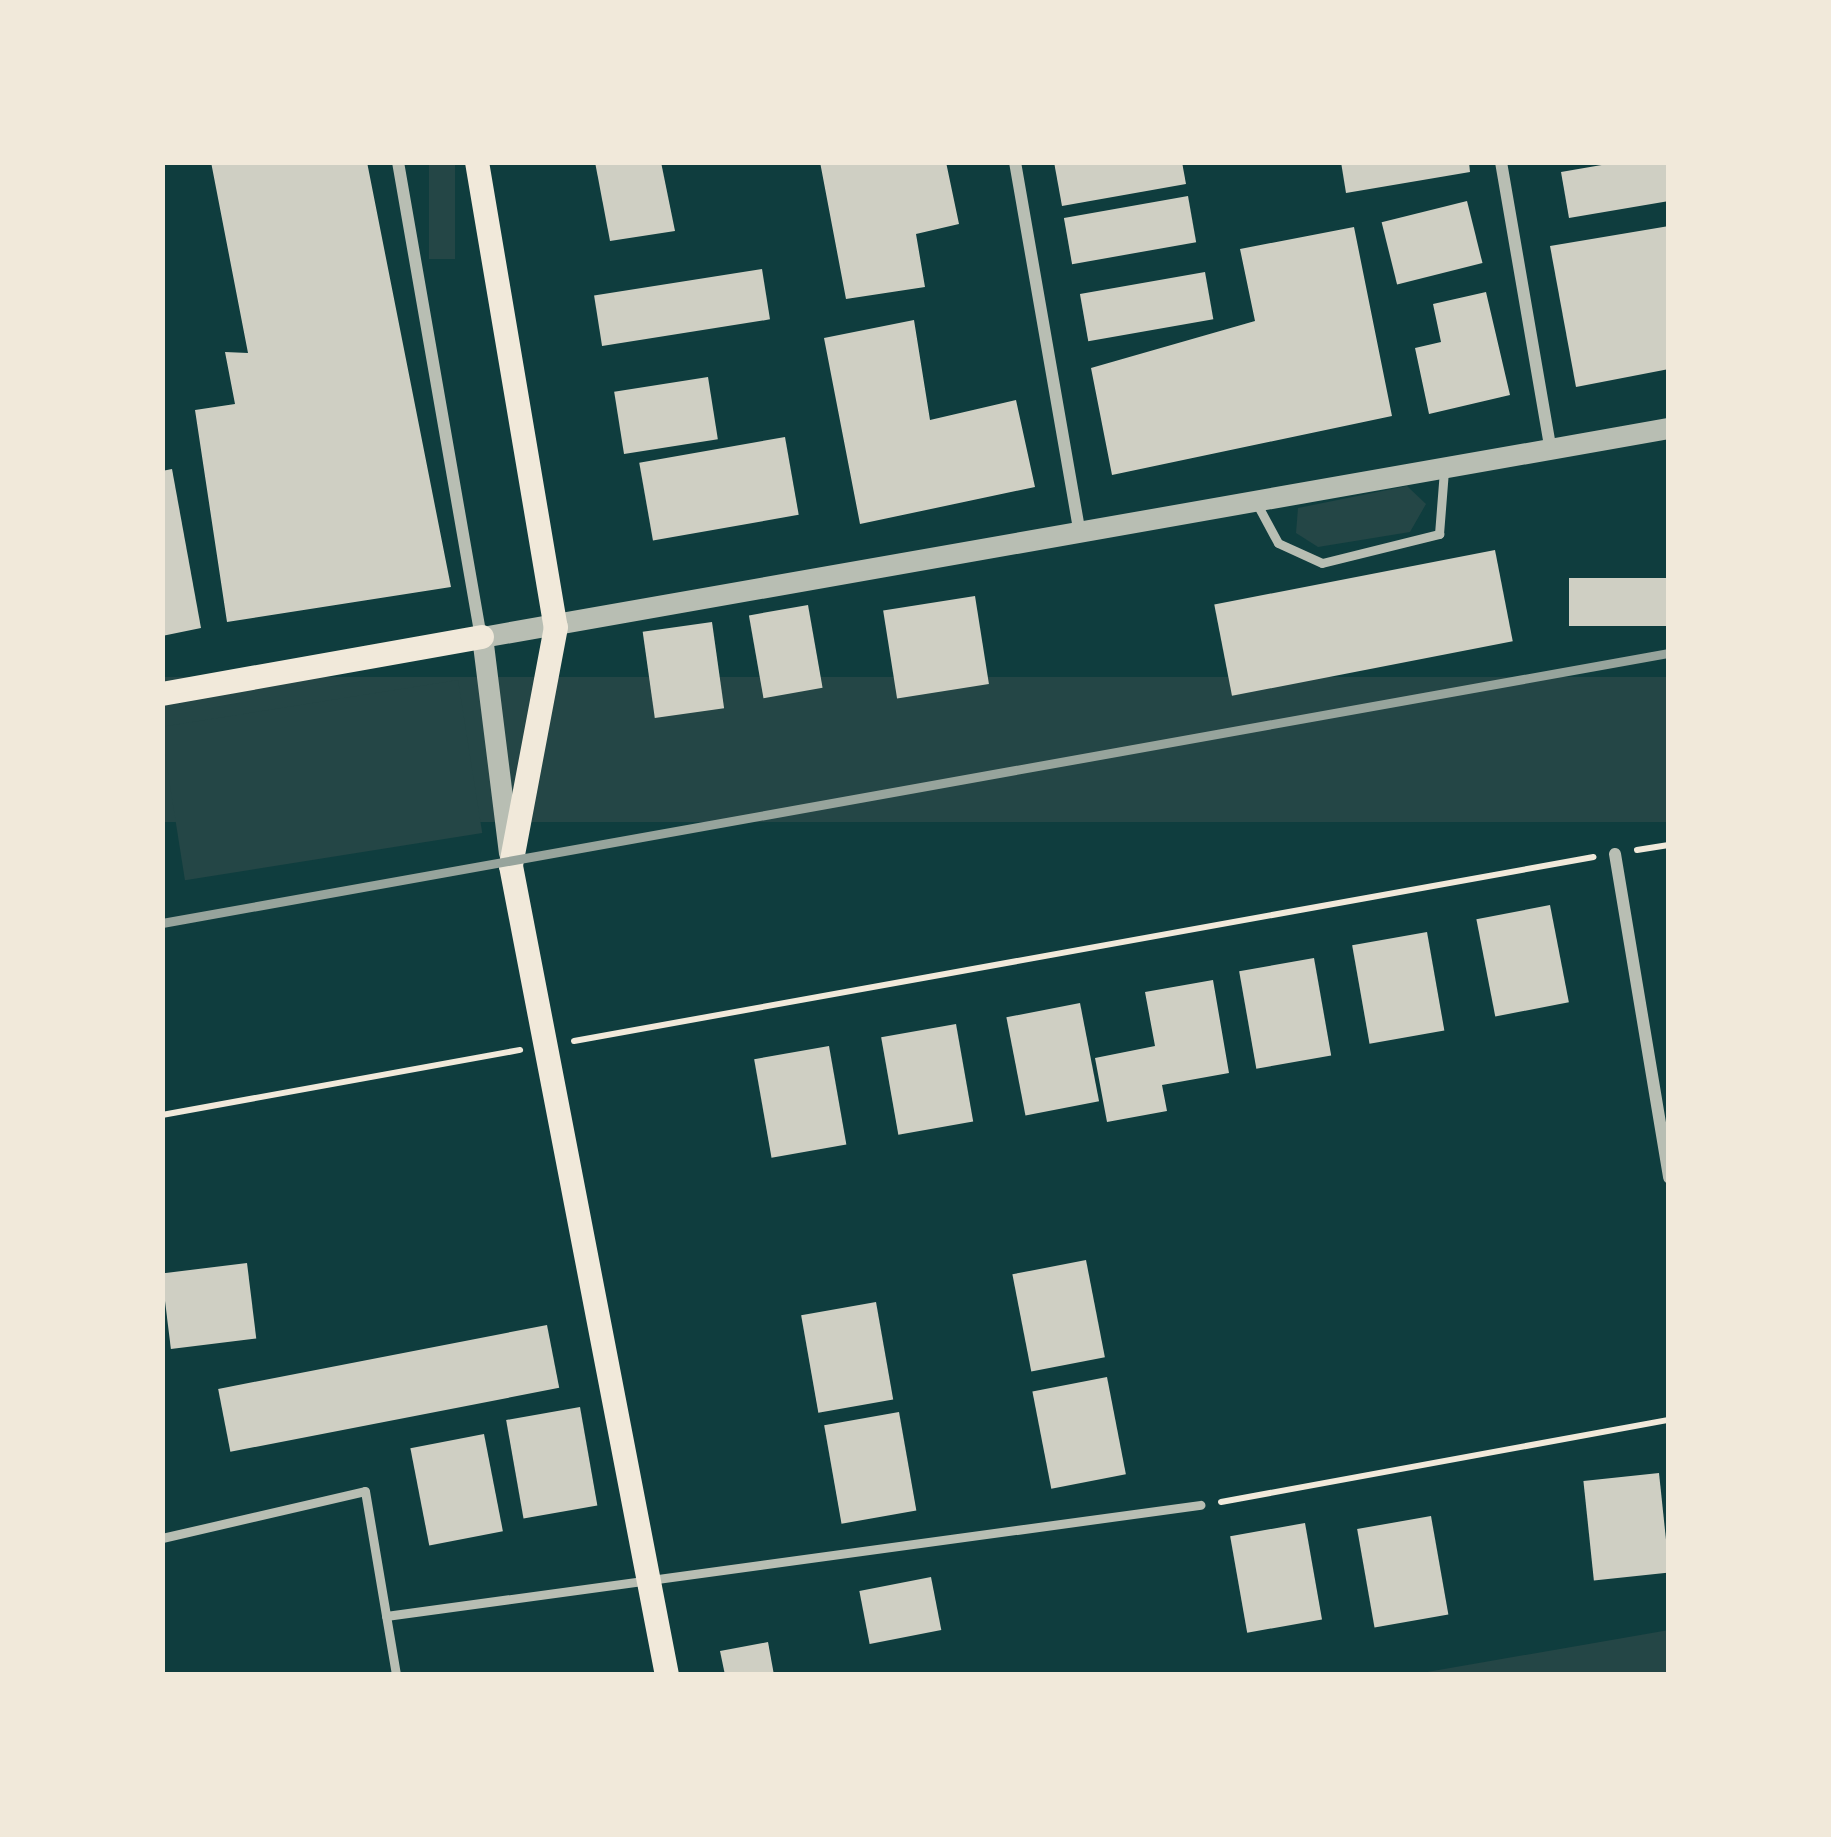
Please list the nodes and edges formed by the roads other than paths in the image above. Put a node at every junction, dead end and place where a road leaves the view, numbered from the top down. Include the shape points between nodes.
1 (398, 162) edge
2 (477, 162) edge
3 (1016, 162) edge
4 (1501, 162) edge
5 (1669, 428) edge
6 (1552, 449) junction
7 (1444, 471) junction
8 (1257, 504) junction
9 (1080, 535) junction
10 (556, 627) junction
11 (482, 637) junction
12 (162, 694) edge
13 (1615, 854) road end
14 (511, 866) junction
15 (1669, 1178) edge
16 (1200, 1505) road end
17 (162, 1538) edge
18 (648, 1575) junction
19 (386, 1616) junction
20 (396, 1675) edge
21 (667, 1675) edge

1 - 11 street
2 - 10 main road
3 - 9 street
4 - 6 street
5 - 6 street
6 - 7 street
7 - 8 street
7 - 8 lane via 1439,534 1342,559 1299,558
8 - 9 street
9 - 10 street
10 - 11 street
10 - 14 main road
11 - 12 main road
11 - 14 street
13 - 15 street
14 - 18 main road
16 - 18 lane
17 - 19 lane via 365,1491
18 - 19 lane
18 - 21 main road
19 - 20 lane

